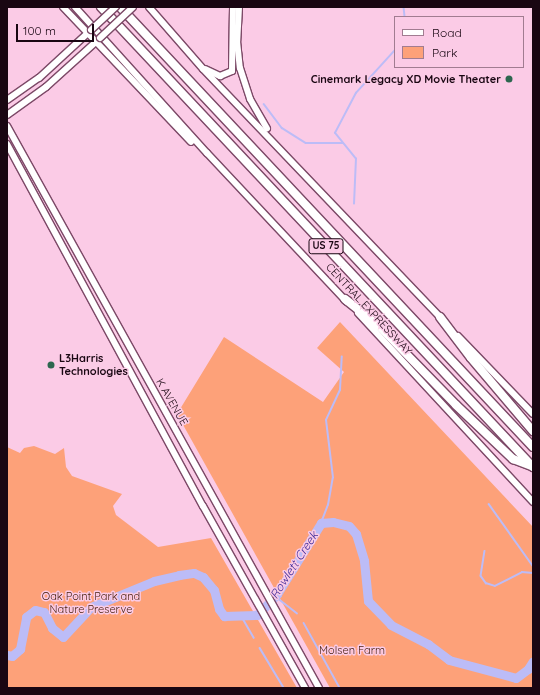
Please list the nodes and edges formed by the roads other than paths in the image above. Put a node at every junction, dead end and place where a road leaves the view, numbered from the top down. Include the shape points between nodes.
1 (63, 7) edge
2 (74, 7) edge
3 (101, 7) edge
4 (116, 7) edge
5 (120, 7) edge
6 (133, 7) edge
7 (149, 7) edge
8 (233, 7) edge
9 (239, 7) edge
10 (89, 32) junction
11 (98, 40) junction
12 (203, 69) junction
13 (40, 78) junction
14 (46, 87) junction
15 (7, 100) edge
16 (7, 115) edge
17 (7, 126) edge
18 (274, 141) junction
19 (7, 144) edge
20 (224, 171) junction
21 (95, 287) junction
22 (88, 292) junction
23 (346, 300) junction
24 (440, 317) junction
25 (136, 360) junction
26 (127, 366) junction
27 (533, 414) edge
28 (533, 431) edge
29 (186, 447) junction
30 (533, 447) edge
31 (174, 454) junction
32 (533, 466) edge
33 (533, 502) edge
34 (305, 688) edge
35 (319, 688) edge

1 - 10 main road
2 - 20 main road, CENTRAL EXPRESSWAY
3 - 32 highway, CENTRAL EXPRESSWAY / US 75
4 - 10 main road, bridge
5 - 30 highway, US 75
6 - 11 main road, bridge
7 - 12 main road
8 - 12 main road via 232,71 220,76
9 - 18 main road via 237,41 242,78 254,108
10 - 11 main road
10 - 13 main road
11 - 14 main road
11 - 20 main road via 172,122
12 - 18 main road
13 - 14 main road
13 - 15 main road
14 - 16 main road
17 - 21 main road, K AVENUE
18 - 24 main road via 348,223
19 - 22 main road, K AVENUE
20 - 23 main road, CENTRAL EXPRESSWAY
21 - 22 main road
21 - 25 main road, K AVENUE
22 - 26 main road, K AVENUE
23 - 32 highway via 380,326 456,405 513,459
23 - 33 main road, CENTRAL EXPRESSWAY
24 - 27 main road
24 - 28 highway
25 - 26 main road
25 - 29 main road, K AVENUE
26 - 31 main road, K AVENUE
29 - 31 main road
29 - 35 main road, K AVENUE
31 - 34 main road, K AVENUE

